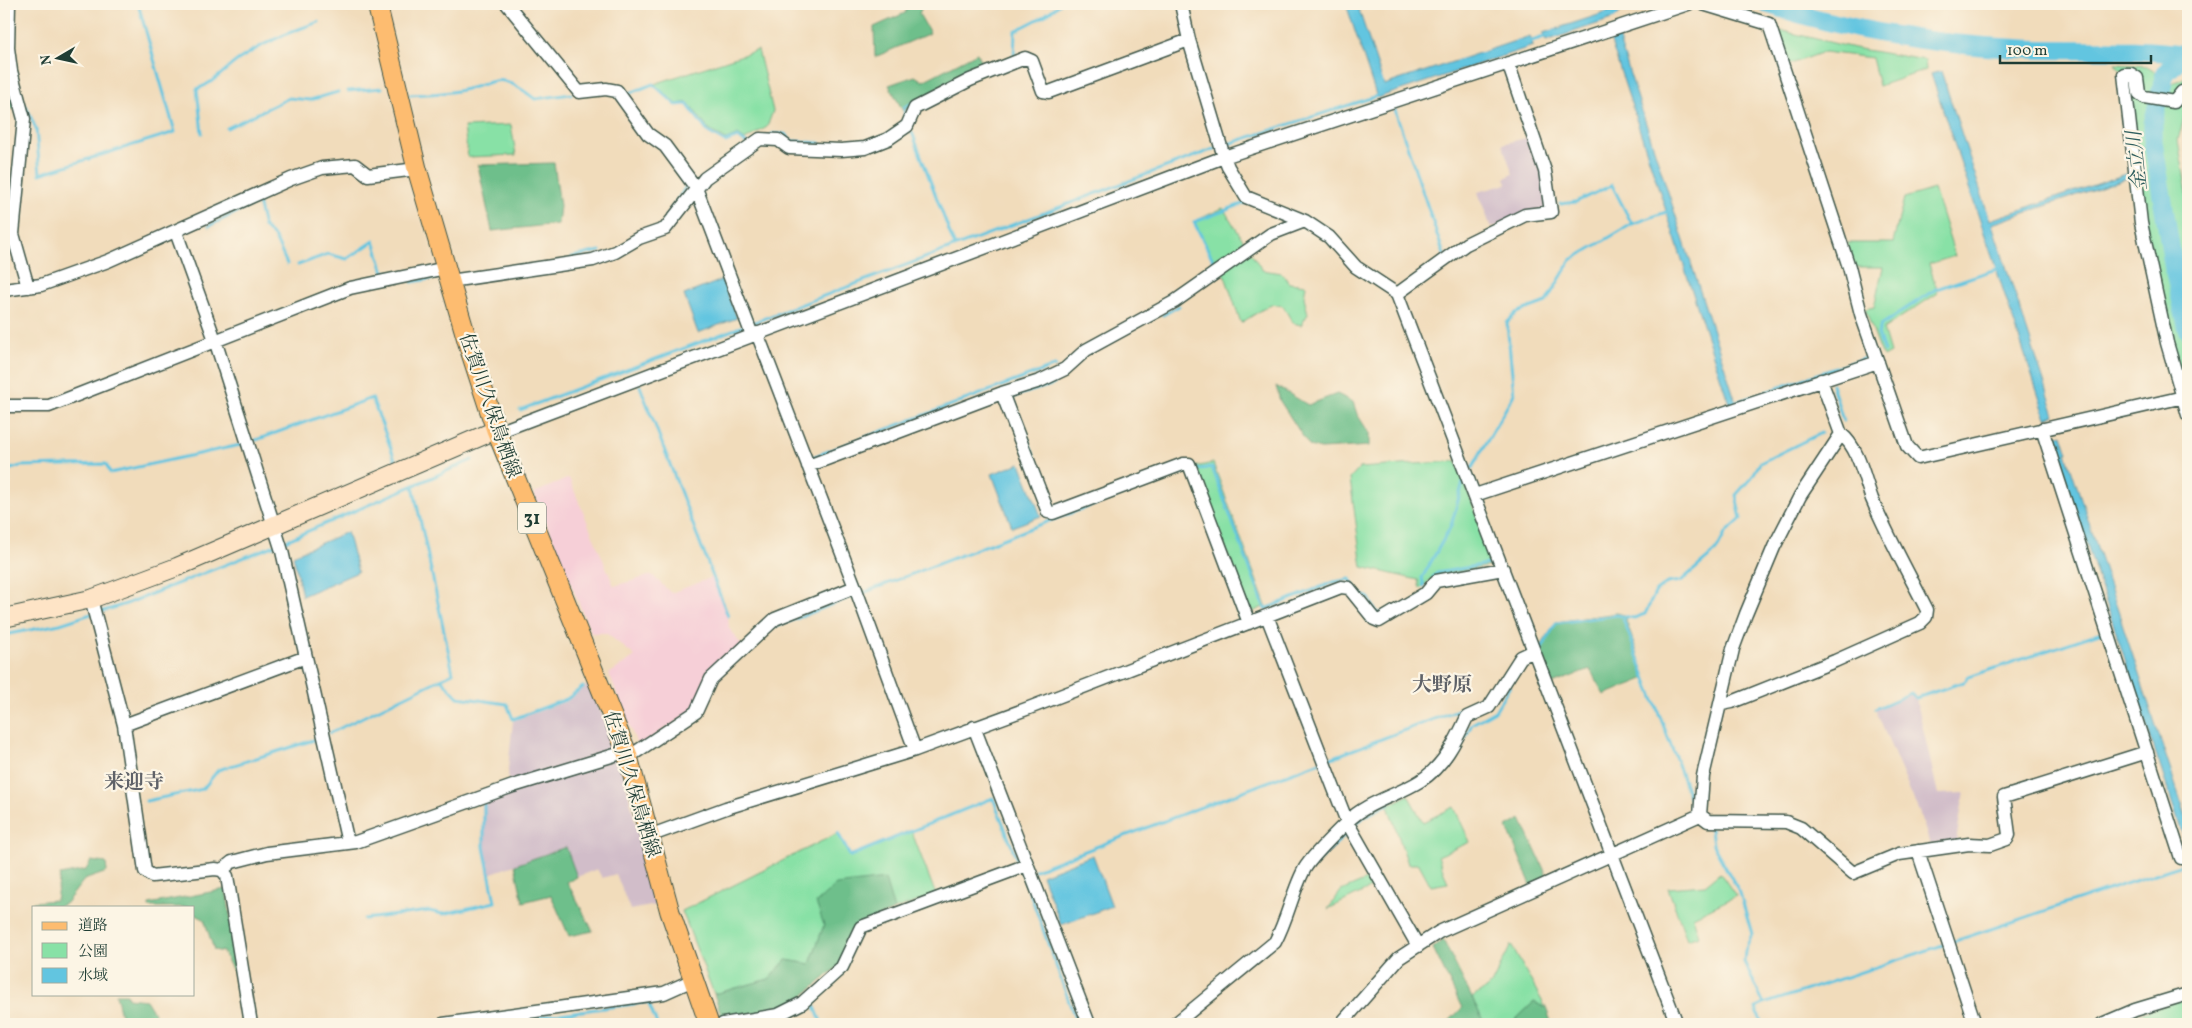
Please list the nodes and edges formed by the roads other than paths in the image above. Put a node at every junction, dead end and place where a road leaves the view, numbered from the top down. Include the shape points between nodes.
1 (9, 4) edge
2 (377, 4) edge
3 (506, 4) edge
4 (1180, 4) edge
5 (1688, 4) edge
6 (1703, 4) edge
7 (1189, 40) junction
8 (1508, 63) junction
9 (2188, 91) edge
10 (1224, 157) junction
11 (416, 170) junction
12 (696, 188) junction
13 (1305, 221) junction
14 (176, 232) junction
15 (448, 275) junction
16 (28, 286) junction
17 (4, 290) edge
18 (1397, 294) junction
19 (754, 334) junction
20 (215, 340) junction
21 (1878, 362) junction
22 (1821, 380) junction
23 (1002, 393) junction
24 (2185, 397) edge
25 (4, 406) edge
26 (2188, 415) edge
27 (2049, 428) junction
28 (496, 430) junction
29 (1841, 434) junction
30 (808, 466) junction
31 (1475, 495) junction
32 (276, 531) junction
33 (1503, 569) junction
34 (855, 587) junction
35 (94, 609) junction
36 (6, 615) edge
37 (1268, 616) junction
38 (1249, 623) junction
39 (1534, 651) junction
40 (306, 657) junction
41 (1722, 704) junction
42 (124, 725) junction
43 (974, 727) junction
44 (914, 750) junction
45 (2147, 752) junction
46 (628, 753) junction
47 (1700, 815) junction
48 (1347, 822) junction
49 (649, 836) junction
50 (348, 843) junction
51 (1918, 851) junction
52 (1611, 853) junction
53 (2188, 856) edge
54 (1022, 867) junction
55 (222, 870) junction
56 (1418, 946) junction
57 (693, 980) junction
58 (2188, 994) edge
59 (251, 1024) edge
60 (442, 1024) edge
61 (709, 1024) edge
62 (723, 1024) edge
63 (1089, 1024) edge
64 (1175, 1024) edge
65 (1341, 1024) edge
66 (1677, 1024) edge
67 (1975, 1024) edge
68 (2102, 1024) edge

1 - 16 street via 9,56 24,120 13,234
2 - 11 main road, 佐賀川久保鳥栖線 / 31
3 - 12 street via 580,92 617,91 648,134 665,146
4 - 7 street
5 - 8 street
6 - 21 street via 1769,24
7 - 10 street
7 - 12 street via 1049,92 1043,90 1032,61 1025,58 970,80 915,108 907,126 865,148 789,148 778,140 760,139
8 - 10 street
8 - 18 street via 1545,172 1551,212 1525,215 1466,244
9 - 24 street via 2182,92 2174,102 2144,97 2137,78 2124,74 2141,223 2167,343
10 - 13 street via 1246,197
10 - 19 street
11 - 14 street via 368,175 355,165 322,168
11 - 15 main road, 佐賀川久保鳥栖線 / 31
12 - 15 street via 665,229 593,260
12 - 19 street
13 - 18 street via 1329,237 1356,267
13 - 23 street via 1271,234 1174,302 1086,350 1065,369
14 - 16 street via 108,261 41,285
14 - 20 street
15 - 20 street via 350,288
15 - 28 main road, 佐賀川久保鳥栖線 / 31
16 - 17 street
18 - 31 street
19 - 28 street via 506,429
19 - 30 street
20 - 25 street via 49,406
20 - 32 street
21 - 22 street
21 - 27 street via 1907,446 1918,458
22 - 29 street
22 - 31 street
23 - 30 street
23 - 38 street via 1048,512 1053,513 1190,464
24 - 26 street
24 - 27 street
27 - 45 street
28 - 32 street
28 - 46 main road, 佐賀川久保鳥栖線 / 31
29 - 41 street via 1800,496 1774,547 1734,649
29 - 41 street via 1852,447 1872,498 1927,610 1926,617 1920,623 1835,661
30 - 34 street
31 - 33 street
32 - 35 street via 177,567
32 - 40 street
33 - 37 street via 1436,581 1426,593 1379,621 1374,620 1349,588 1341,587
33 - 39 street
34 - 44 street
34 - 46 street via 775,619 711,679 696,712 636,752
35 - 36 street
35 - 42 street
37 - 38 street
37 - 48 street
38 - 43 street
39 - 48 street via 1521,657 1489,708 1466,717 1456,740 1437,766 1420,781 1361,810
39 - 52 street
40 - 42 street
40 - 50 street
41 - 47 street via 1703,776
42 - 55 street via 145,871 152,876
43 - 44 street
43 - 54 street
44 - 49 street via 726,808
45 - 51 street via 2004,798 2007,839 1990,845 1969,844
45 - 53 street via 2182,858
46 - 49 main road, 佐賀川久保鳥栖線 / 31
46 - 50 street via 512,786
47 - 51 street via 1708,821 1786,822 1801,828 1853,873 1899,854
47 - 52 street
48 - 56 street
48 - 64 street via 1306,867 1274,942
49 - 57 main road, 佐賀川久保鳥栖線 / 31
50 - 55 street via 267,853 232,862
51 - 67 street
52 - 56 street via 1439,932
52 - 66 street
54 - 62 street via 861,927 842,967 802,1003 778,1015
54 - 63 street
55 - 59 street via 227,876
56 - 65 street via 1399,958
57 - 60 street via 664,993
57 - 61 main road, 佐賀川久保鳥栖線 / 31
58 - 68 street

